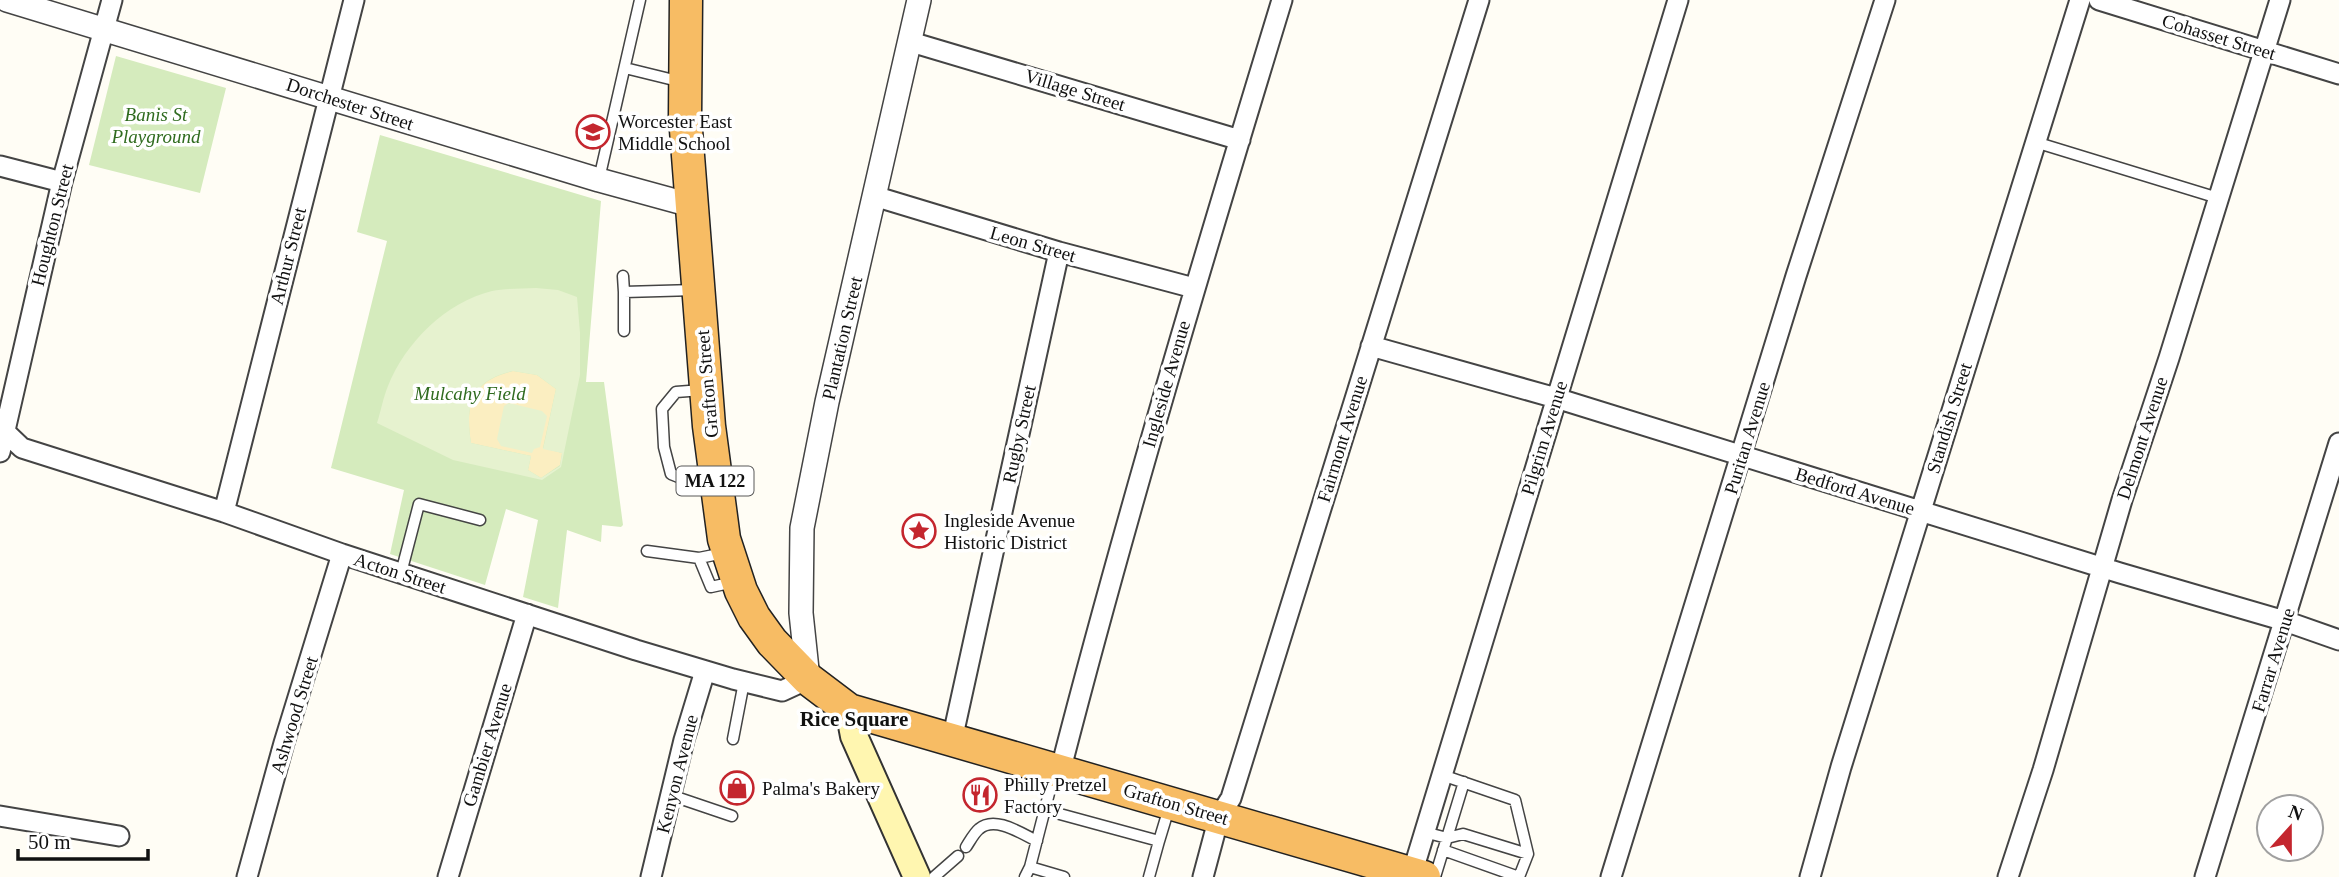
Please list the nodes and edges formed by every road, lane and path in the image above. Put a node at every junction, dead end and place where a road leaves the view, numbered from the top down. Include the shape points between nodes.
1 (7, 0) edge
2 (112, 0) edge
3 (354, 0) edge
4 (640, 0) edge
5 (686, 0) edge
6 (919, 0) edge
7 (1282, 0) edge
8 (1479, 0) edge
9 (1678, 0) edge
10 (1885, 0) edge
11 (2080, 0) edge
12 (2099, 0) edge
13 (2280, 0) edge
14 (103, 29) junction
15 (911, 42) junction
16 (2264, 51) junction
17 (625, 68) junction
18 (2339, 74) edge
19 (685, 83) junction
20 (329, 97) junction
21 (1240, 140) junction
22 (2035, 142) junction
23 (0, 166) edge
24 (599, 180) junction
25 (62, 182) junction
26 (874, 196) junction
27 (2218, 198) junction
28 (694, 206) junction
29 (1059, 251) junction
30 (623, 276) dead end
31 (1194, 288) junction
32 (699, 289) junction
33 (624, 292) junction
34 (624, 331) dead end
35 (1371, 346) junction
36 (707, 389) junction
37 (1556, 398) junction
38 (3, 429) edge
39 (2339, 443) edge
40 (0, 452) edge
41 (1741, 456) junction
42 (715, 479) junction
43 (1921, 511) junction
44 (224, 512) junction
45 (480, 520) dead end
46 (647, 551) dead end
47 (342, 554) junction
48 (722, 564) junction
49 (2102, 567) junction
50 (401, 573) junction
51 (527, 614) junction
52 (2285, 621) junction
53 (2339, 640) edge
54 (705, 671) junction
55 (808, 680) junction
56 (744, 682) junction
57 (849, 710) junction
58 (733, 739) dead end
59 (952, 740) junction
60 (1058, 771) junction
61 (1441, 775) junction
62 (1464, 782) junction
63 (670, 795) junction
64 (1171, 803) junction
65 (1045, 810) junction
66 (0, 816) edge
67 (732, 816) dead end
68 (1219, 817) junction
69 (1424, 832) junction
70 (119, 836) dead end
71 (1447, 838) junction
72 (1037, 841) junction
73 (1159, 841) junction
74 (966, 847) dead end
75 (1443, 850) junction
76 (1528, 854) junction
77 (958, 856) dead end
78 (1027, 872) edge
79 (1420, 876) edge
80 (247, 877) edge
81 (448, 877) edge
82 (651, 877) edge
83 (917, 877) edge
84 (934, 877) edge
85 (1064, 877) edge
86 (1149, 877) edge
87 (1203, 877) edge
88 (1519, 877) edge
89 (1611, 877) edge
90 (1810, 877) edge
91 (2008, 877) edge
92 (2205, 877) edge

1 - 14 street, Dorchester Street
2 - 14 street, Houghton Street
3 - 20 street, Arthur Street
4 - 17 lane
5 - 19 highway, Grafton Street / MA 122
6 - 15 street, Plantation Street
7 - 21 street, Ingleside Avenue
8 - 35 street, Fairmont Avenue
9 - 37 street, Pilgrim Avenue
10 - 41 street, Puritan Avenue
11 - 22 street, Standish Street
12 - 16 street, Cohasset Street
13 - 16 street, Delmont Avenue
14 - 20 street, Dorchester Street
14 - 25 street, Houghton Street
15 - 21 street, Village Street
15 - 26 street, Plantation Street
16 - 18 street, Cohasset Street
16 - 27 street, Delmont Avenue
17 - 19 lane
17 - 24 lane
19 - 28 highway, Grafton Street / MA 122
20 - 24 street, Dorchester Street
20 - 44 street, Arthur Street
21 - 31 street, Ingleside Avenue
22 - 27 lane
22 - 43 street, Standish Street
23 - 25 street
24 - 28 street, Dorchester Street
25 - 38 street, Houghton Street
26 - 29 street, Leon Street
26 - 55 street, Plantation Street via 801,533 801,613
27 - 49 street, Delmont Avenue
28 - 32 highway, Grafton Street / MA 122
29 - 31 street, Leon Street
29 - 59 street, Rugby Street
30 - 33 lane
31 - 60 street, Ingleside Avenue
32 - 33 lane
32 - 36 highway, Grafton Street / MA 122
33 - 34 lane
35 - 37 street, Bedford Avenue
35 - 68 street, Fairmont Avenue via 1231,798
36 - 42 highway, Grafton Street / MA 122
36 - 42 lane via 676,392 662,409 664,447 671,474 691,482
37 - 41 street, Bedford Avenue
37 - 61 street, Pilgrim Avenue
38 - 40 street, Houghton Street
38 - 44 street, Acton Street via 22,448
39 - 52 street, Farrar Avenue
41 - 43 street, Bedford Avenue
41 - 89 street, Puritan Avenue
42 - 48 highway, Grafton Street / MA 122
43 - 49 street, Bedford Avenue
43 - 90 street, Standish Street
44 - 47 street, Acton Street
45 - 50 lane via 419,504
46 - 48 lane
47 - 50 street, Acton Street
47 - 80 street, Ashwood Street
48 - 55 highway, Grafton Street / MA 122 via 772,642
49 - 52 street, Bedford Avenue
49 - 91 street, Delmont Avenue
50 - 51 street, Acton Street
51 - 54 street, Acton Street
51 - 81 street, Gambier Avenue
52 - 53 street, Bedford Avenue
52 - 92 street, Farrar Avenue
54 - 56 street, Acton Street
54 - 63 street, Kenyon Avenue
55 - 56 street, Acton Street via 782,691
55 - 57 highway, Grafton Street / MA 122
56 - 58 lane
57 - 59 highway, Grafton Street / MA 122
57 - 83 main road via 854,736
59 - 60 highway, Grafton Street / MA 122
60 - 64 highway, Grafton Street / MA 122
60 - 65 lane
61 - 62 lane
61 - 69 street, Pilgrim Avenue
62 - 71 lane
62 - 76 lane via 1515,800
63 - 67 lane
63 - 82 street, Kenyon Avenue
64 - 68 highway, Grafton Street / MA 122
64 - 73 lane
65 - 72 lane
65 - 73 lane
66 - 70 street
68 - 79 highway, Grafton Street / MA 122
68 - 87 street, Fairmont Avenue
69 - 71 lane
69 - 79 street, Pilgrim Avenue
71 - 75 lane
71 - 76 lane via 1463,834
72 - 74 lane via 992,823 980,827
72 - 78 lane
73 - 86 lane
75 - 79 lane
75 - 88 lane
76 - 88 lane
77 - 84 lane
78 - 85 lane

